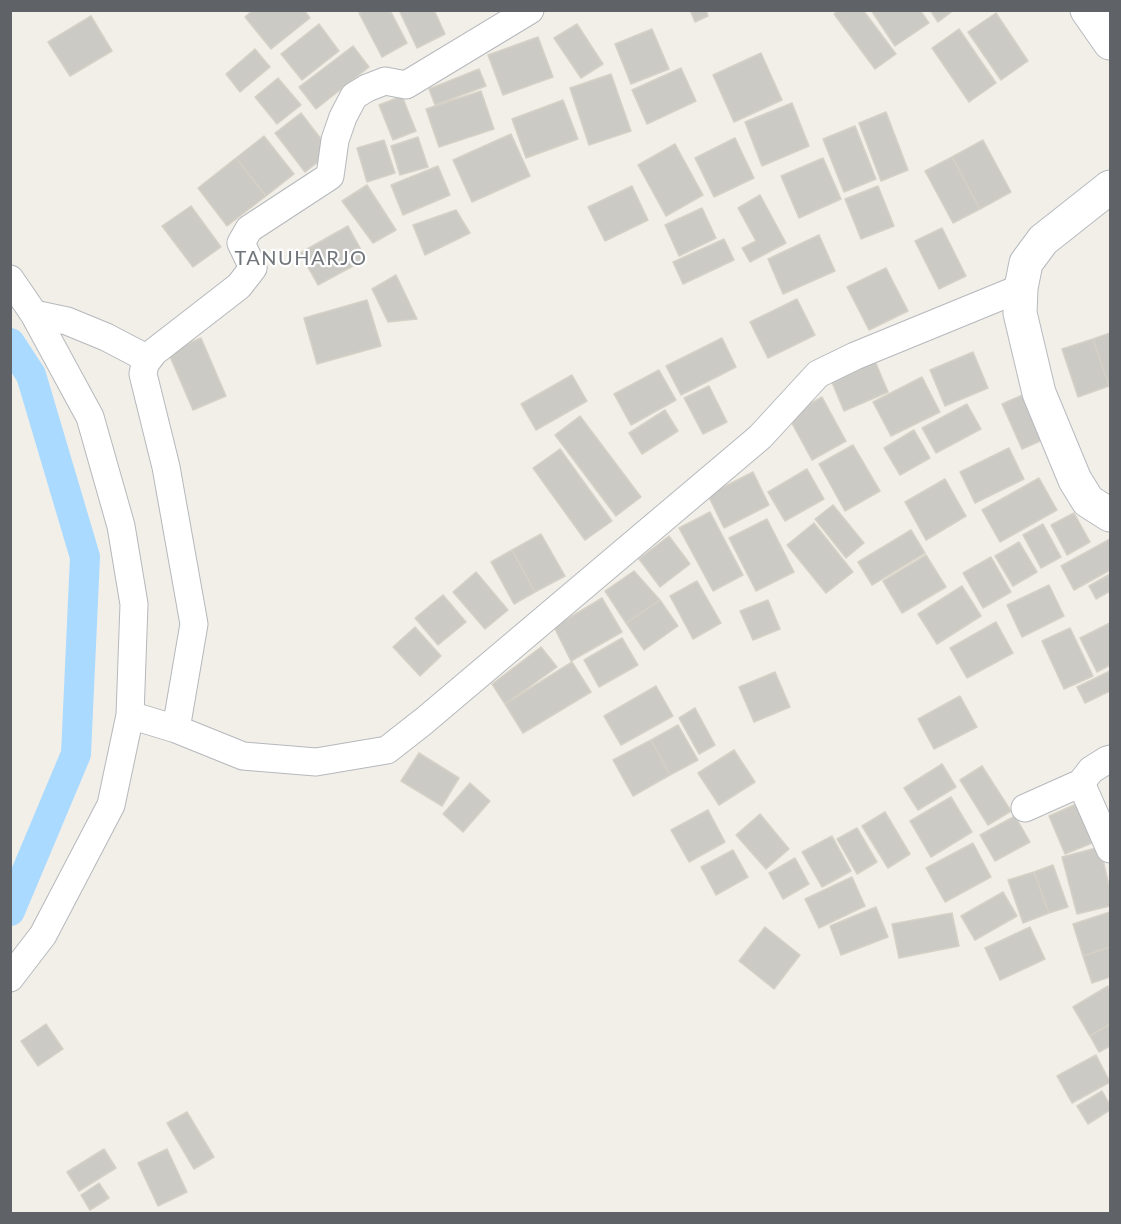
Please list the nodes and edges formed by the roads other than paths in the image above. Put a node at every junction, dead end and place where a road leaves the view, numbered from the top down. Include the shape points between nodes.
1 (530, 10) edge
2 (1087, 10) edge
3 (1110, 43) edge
4 (1110, 187) edge
5 (10, 279) edge
6 (1021, 288) junction
7 (34, 314) junction
8 (148, 359) junction
9 (1110, 515) edge
10 (129, 715) junction
11 (176, 729) junction
12 (1110, 759) edge
13 (1081, 783) junction
14 (1025, 808) dead end
15 (1110, 849) edge
16 (10, 978) edge

1 - 8 street via 406,85 385,81 354,96 334,140 330,176 249,229 241,243 253,268 238,286
2 - 3 street
4 - 6 street via 1043,240 1026,263
5 - 7 street
6 - 9 street via 1020,313 1039,393 1075,480 1088,501
6 - 11 street via 819,374 760,437 387,750 316,762 243,756
7 - 8 street via 67,321
7 - 10 street via 90,417 121,526 134,604
8 - 11 street via 143,374 166,467 194,624
10 - 11 street
10 - 16 street via 111,805 43,935
12 - 13 street via 1091,770
13 - 14 street
13 - 15 street

